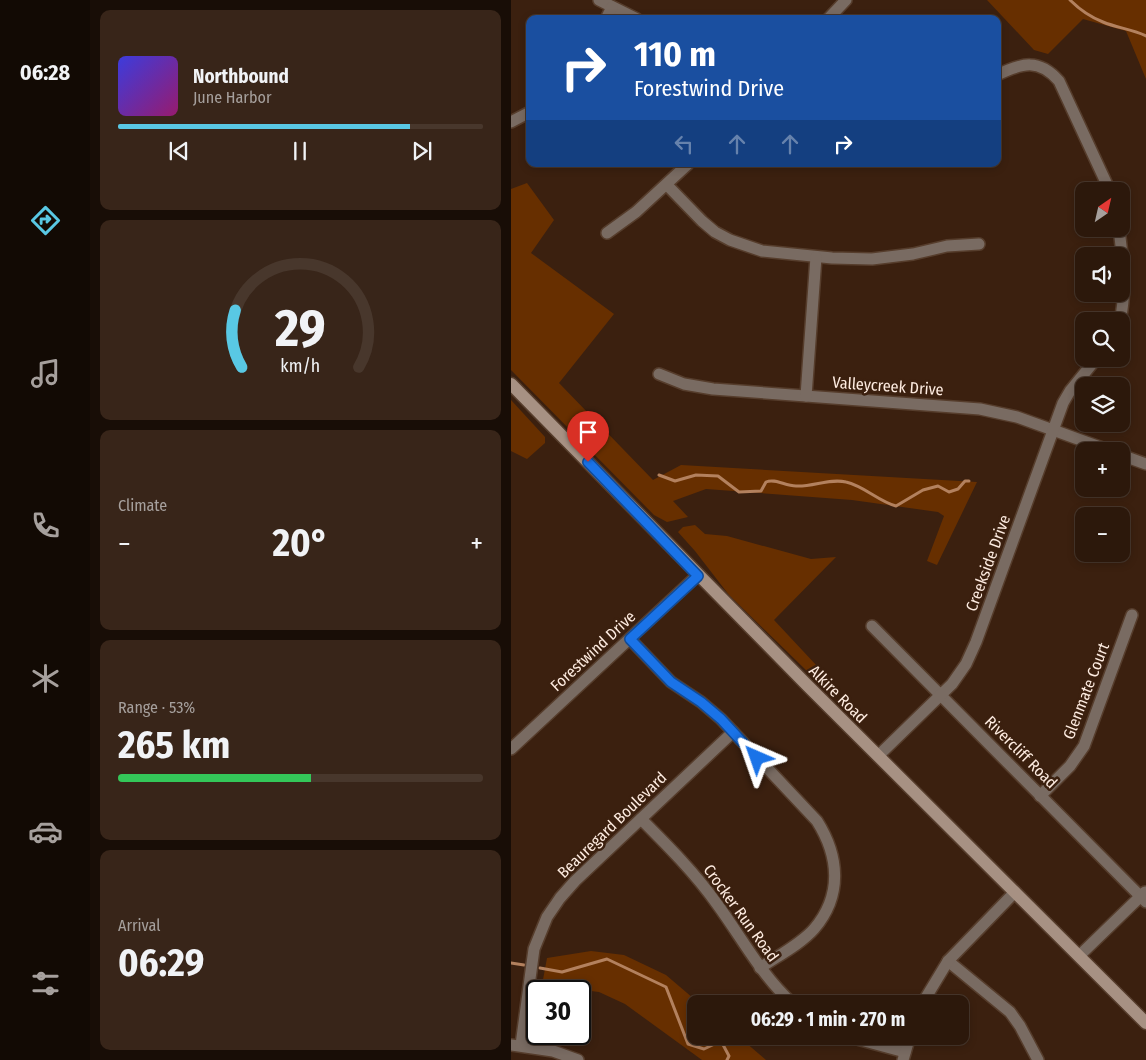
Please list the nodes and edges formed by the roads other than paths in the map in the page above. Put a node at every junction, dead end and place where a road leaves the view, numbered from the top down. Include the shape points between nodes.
1 (599, 0) edge
2 (846, 0) edge
3 (612, 7) junction
4 (608, 15) edge
5 (629, 15) edge
6 (832, 15) edge
7 (1001, 73) edge
8 (526, 114) edge
9 (511, 122) edge
10 (685, 167) edge
11 (1106, 182) edge
12 (667, 185) junction
13 (607, 232) dead end
14 (1120, 238) edge
15 (979, 244) dead end
16 (816, 257) junction
17 (1122, 312) edge
18 (1089, 367) edge
19 (659, 374) dead end
20 (511, 384) edge
21 (805, 396) junction
22 (1053, 430) junction
23 (1086, 442) edge
24 (1130, 458) edge
25 (1146, 464) edge
26 (698, 576) junction
27 (1132, 615) dead end
28 (872, 626) dead end
29 (630, 639) junction
30 (941, 694) junction
31 (733, 732) junction
32 (511, 750) edge
33 (878, 756) junction
34 (1040, 796) junction
35 (641, 819) junction
36 (1015, 892) junction
37 (1144, 896) edge
38 (1079, 956) junction
39 (948, 961) junction
40 (760, 968) junction
41 (783, 995) edge
42 (927, 995) edge
43 (1146, 1023) edge
44 (516, 1045) edge
45 (872, 1045) edge
46 (904, 1056) edge
47 (578, 1060) edge
48 (1039, 1060) edge

1 - 3 street
2 - 6 street
3 - 4 street
3 - 5 street
7 - 11 street via 1024,64 1051,72 1059,82
8 - 9 street
10 - 12 street
12 - 13 street
12 - 16 street via 702,222 730,240 761,251
14 - 17 street via 1125,278
15 - 16 street via 872,259
16 - 21 street
18 - 22 street, Creekside Drive via 1070,390
19 - 21 street, Valleycreek Drive via 684,384 713,389
20 - 26 main road, Alkire Road
21 - 22 street, Valleycreek Drive via 980,409 1017,417
22 - 23 street, Valleycreek Drive
22 - 30 street, Creekside Drive via 970,658
24 - 25 street
26 - 29 street, Forestwind Drive
26 - 33 main road, Alkire Road
27 - 34 street, Glenmate Court via 1084,746 1070,766
28 - 30 street, Rivercliff Road
29 - 31 street via 671,682 701,702
29 - 32 street, Forestwind Drive
30 - 33 street, Creekside Drive
30 - 34 street, Rivercliff Road
31 - 35 street, Beauregard Boulevard
31 - 40 street via 817,821 826,835 835,867 834,885 823,917 813,930
33 - 36 main road, Alkire Road
34 - 37 street, Rivercliff Road
35 - 40 street, Crocker Run Road via 718,904
35 - 44 street, Beauregard Boulevard via 575,881 547,918 534,949
36 - 38 main road, Alkire Road
36 - 39 street
37 - 38 street
38 - 43 main road, Alkire Road
39 - 42 street
39 - 48 street via 1010,1012
40 - 41 street, Crocker Run Road
44 - 47 street
45 - 46 street

